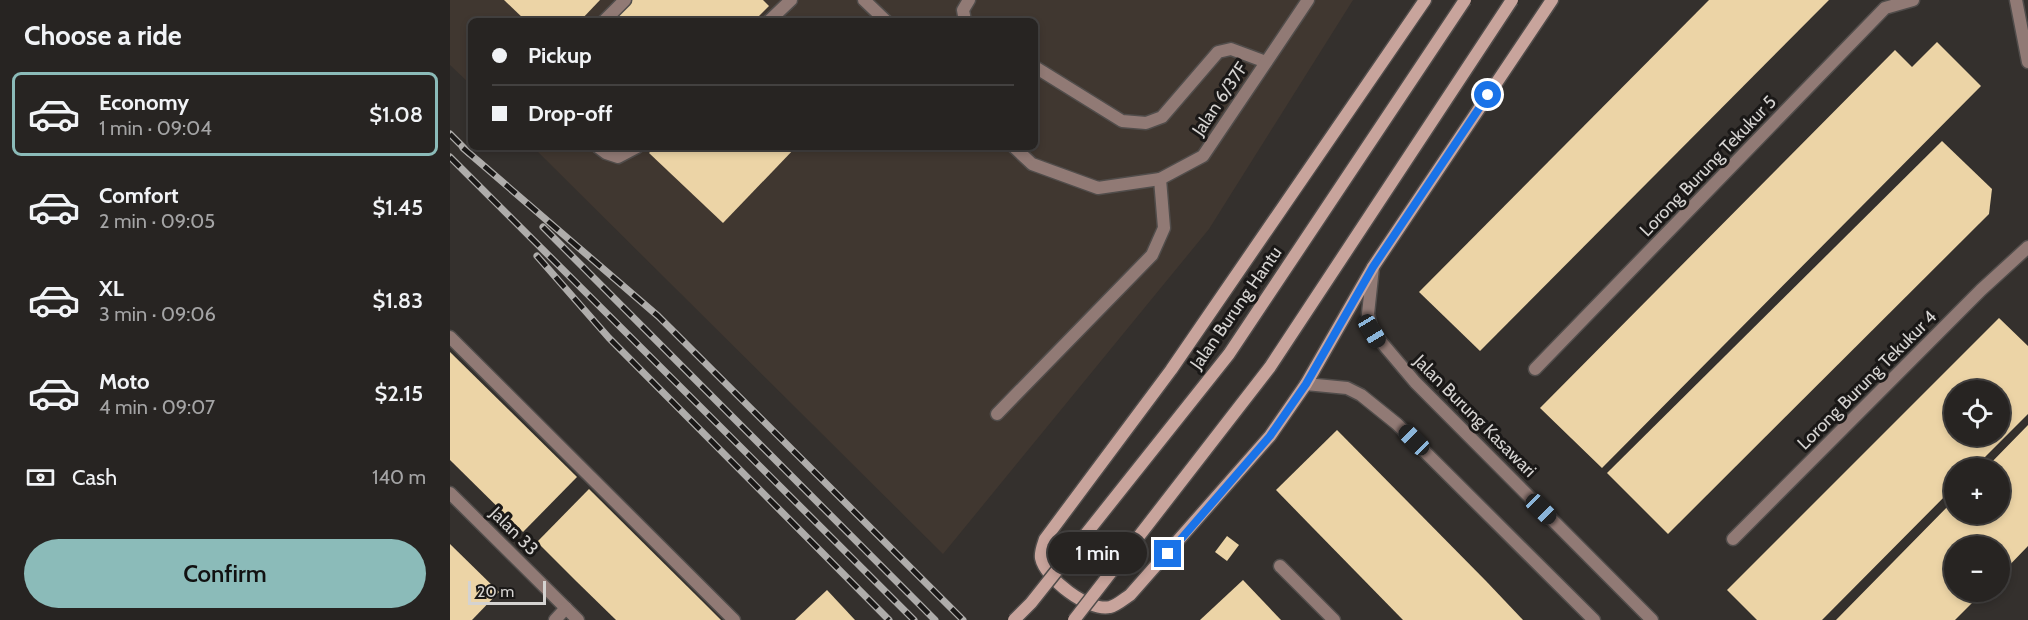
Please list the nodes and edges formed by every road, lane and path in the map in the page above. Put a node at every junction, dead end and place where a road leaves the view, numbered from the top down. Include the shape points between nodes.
1 (625, 0) edge
2 (791, 0) edge
3 (864, 0) edge
4 (969, 0) edge
5 (1308, 0) edge
6 (1425, 0) edge
7 (1465, 0) edge
8 (1512, 0) edge
9 (1552, 0) edge
10 (1913, 0) edge
11 (2016, 0) edge
12 (607, 18) edge
13 (773, 18) edge
14 (883, 18) edge
15 (964, 18) edge
16 (1266, 62) junction
17 (2028, 62) edge
18 (1038, 69) edge
19 (602, 150) edge
20 (631, 150) edge
21 (1017, 150) edge
22 (1160, 179) junction
23 (2028, 247) edge
24 (1373, 267) junction
25 (450, 338) edge
26 (1535, 369) dead end
27 (1306, 384) junction
28 (997, 414) dead end
29 (450, 493) edge
30 (1733, 539) dead end
31 (1280, 566) dead end
32 (566, 608) junction
33 (555, 620) edge
34 (578, 620) edge
35 (734, 620) edge
36 (1014, 620) edge
37 (1074, 620) edge
38 (1334, 620) edge
39 (1594, 620) edge
40 (1652, 620) edge

1 - 12 street
2 - 13 street
3 - 14 street
4 - 15 street via 963,10
5 - 16 street, Jalan 6/37F
6 - 27 main road via 1171,370 1045,539 1040,555 1044,564 1080,602 1093,607 1110,607 1130,595 1270,436
7 - 36 main road, Jalan Burung Hantu, bridge via 1229,354
8 - 37 main road, bridge via 1270,367
9 - 24 main road
10 - 26 street, Lorong Burung Tekukur 5 via 1885,8
11 - 17 street
16 - 18 street via 1232,49 1218,52 1162,117 1146,123 1122,121
16 - 22 street, Jalan 6/37F via 1203,156
19 - 20 street via 618,157
21 - 22 street, Jalan 6/37F via 1032,164 1098,188
22 - 28 street via 1164,228 1152,255
23 - 30 street, Lorong Burung Tekukur 4
24 - 27 main road
24 - 40 street, Jalan Burung Kasawari via 1368,314 1379,342
25 - 35 street
27 - 39 street via 1347,388 1397,424
29 - 32 street, Jalan 33
31 - 38 street
32 - 33 street
32 - 34 street, Jalan 33

